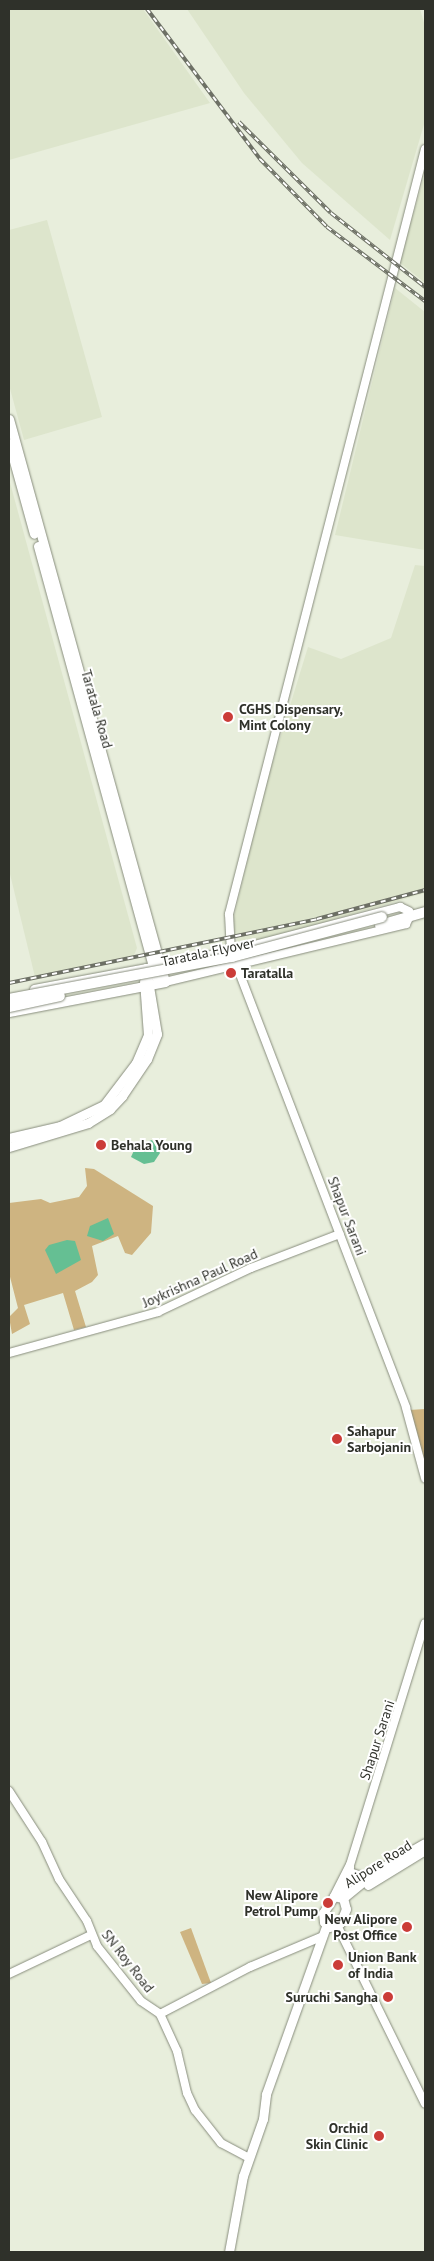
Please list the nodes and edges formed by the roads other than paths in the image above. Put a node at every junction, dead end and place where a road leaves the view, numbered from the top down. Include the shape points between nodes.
1 (425, 149) edge
2 (9, 419) edge
3 (9, 442) edge
4 (425, 906) edge
5 (425, 912) edge
6 (409, 913) junction
7 (381, 921) junction
8 (231, 951) junction
9 (150, 967) junction
10 (237, 967) junction
11 (155, 984) junction
12 (9, 994) edge
13 (9, 999) edge
14 (9, 1007) edge
15 (9, 1012) edge
16 (133, 1075) junction
17 (9, 1138) edge
18 (9, 1147) edge
19 (340, 1234) junction
20 (9, 1353) edge
21 (425, 1478) edge
22 (425, 1623) edge
23 (9, 1791) edge
24 (425, 1843) edge
25 (425, 1850) edge
26 (350, 1868) junction
27 (379, 1873) junction
28 (368, 1878) junction
29 (341, 1898) junction
30 (337, 1925) junction
31 (326, 1926) junction
32 (91, 1935) junction
33 (321, 1937) junction
34 (9, 1974) edge
35 (160, 2014) junction
36 (425, 2104) edge
37 (249, 2158) junction
38 (229, 2252) edge

1 - 8 street, Shapur Sarani via 230,905
2 - 9 main road
3 - 9 main road, Taratala Road
4 - 6 highway
5 - 6 highway
6 - 7 highway, Taratala Flyover
6 - 8 street via 400,906
6 - 10 street via 406,924
7 - 13 highway, Taratala Flyover, bridge via 232,957
7 - 14 highway, Taratala Flyover, bridge via 230,962
8 - 9 street
8 - 10 street, Shapur Sarani
9 - 11 main road
9 - 11 main road
9 - 12 main road
10 - 11 street
10 - 19 street, Shapur Sarani
11 - 15 main road
11 - 16 main road via 148,1035
16 - 17 main road via 94,1112 60,1126
16 - 18 main road via 122,1096 99,1117 72,1129
19 - 20 street, Joykrishna Paul Road via 251,1268 158,1312
19 - 21 street, Shapur Sarani via 406,1408
22 - 26 street, Shapur Sarani
23 - 32 street, SN Roy Road via 42,1842 58,1879 87,1921
24 - 27 main road, Alipore Road
25 - 27 main road, Alipore Road
26 - 28 main road
26 - 29 street, Shapur Sarani via 349,1882
27 - 28 main road, Alipore Road
27 - 29 main road, Alipore Road
28 - 29 main road, Alipore Road
29 - 30 main road via 344,1916
29 - 31 main road via 323,1913
30 - 31 main road
30 - 36 street
31 - 33 main road
32 - 34 street
32 - 35 street, SN Roy Road via 136,1994
33 - 35 street via 250,1967
33 - 37 main road via 266,2094 263,2119
35 - 37 street, SN Roy Road via 177,2051 187,2093 196,2110 221,2143
37 - 38 main road

